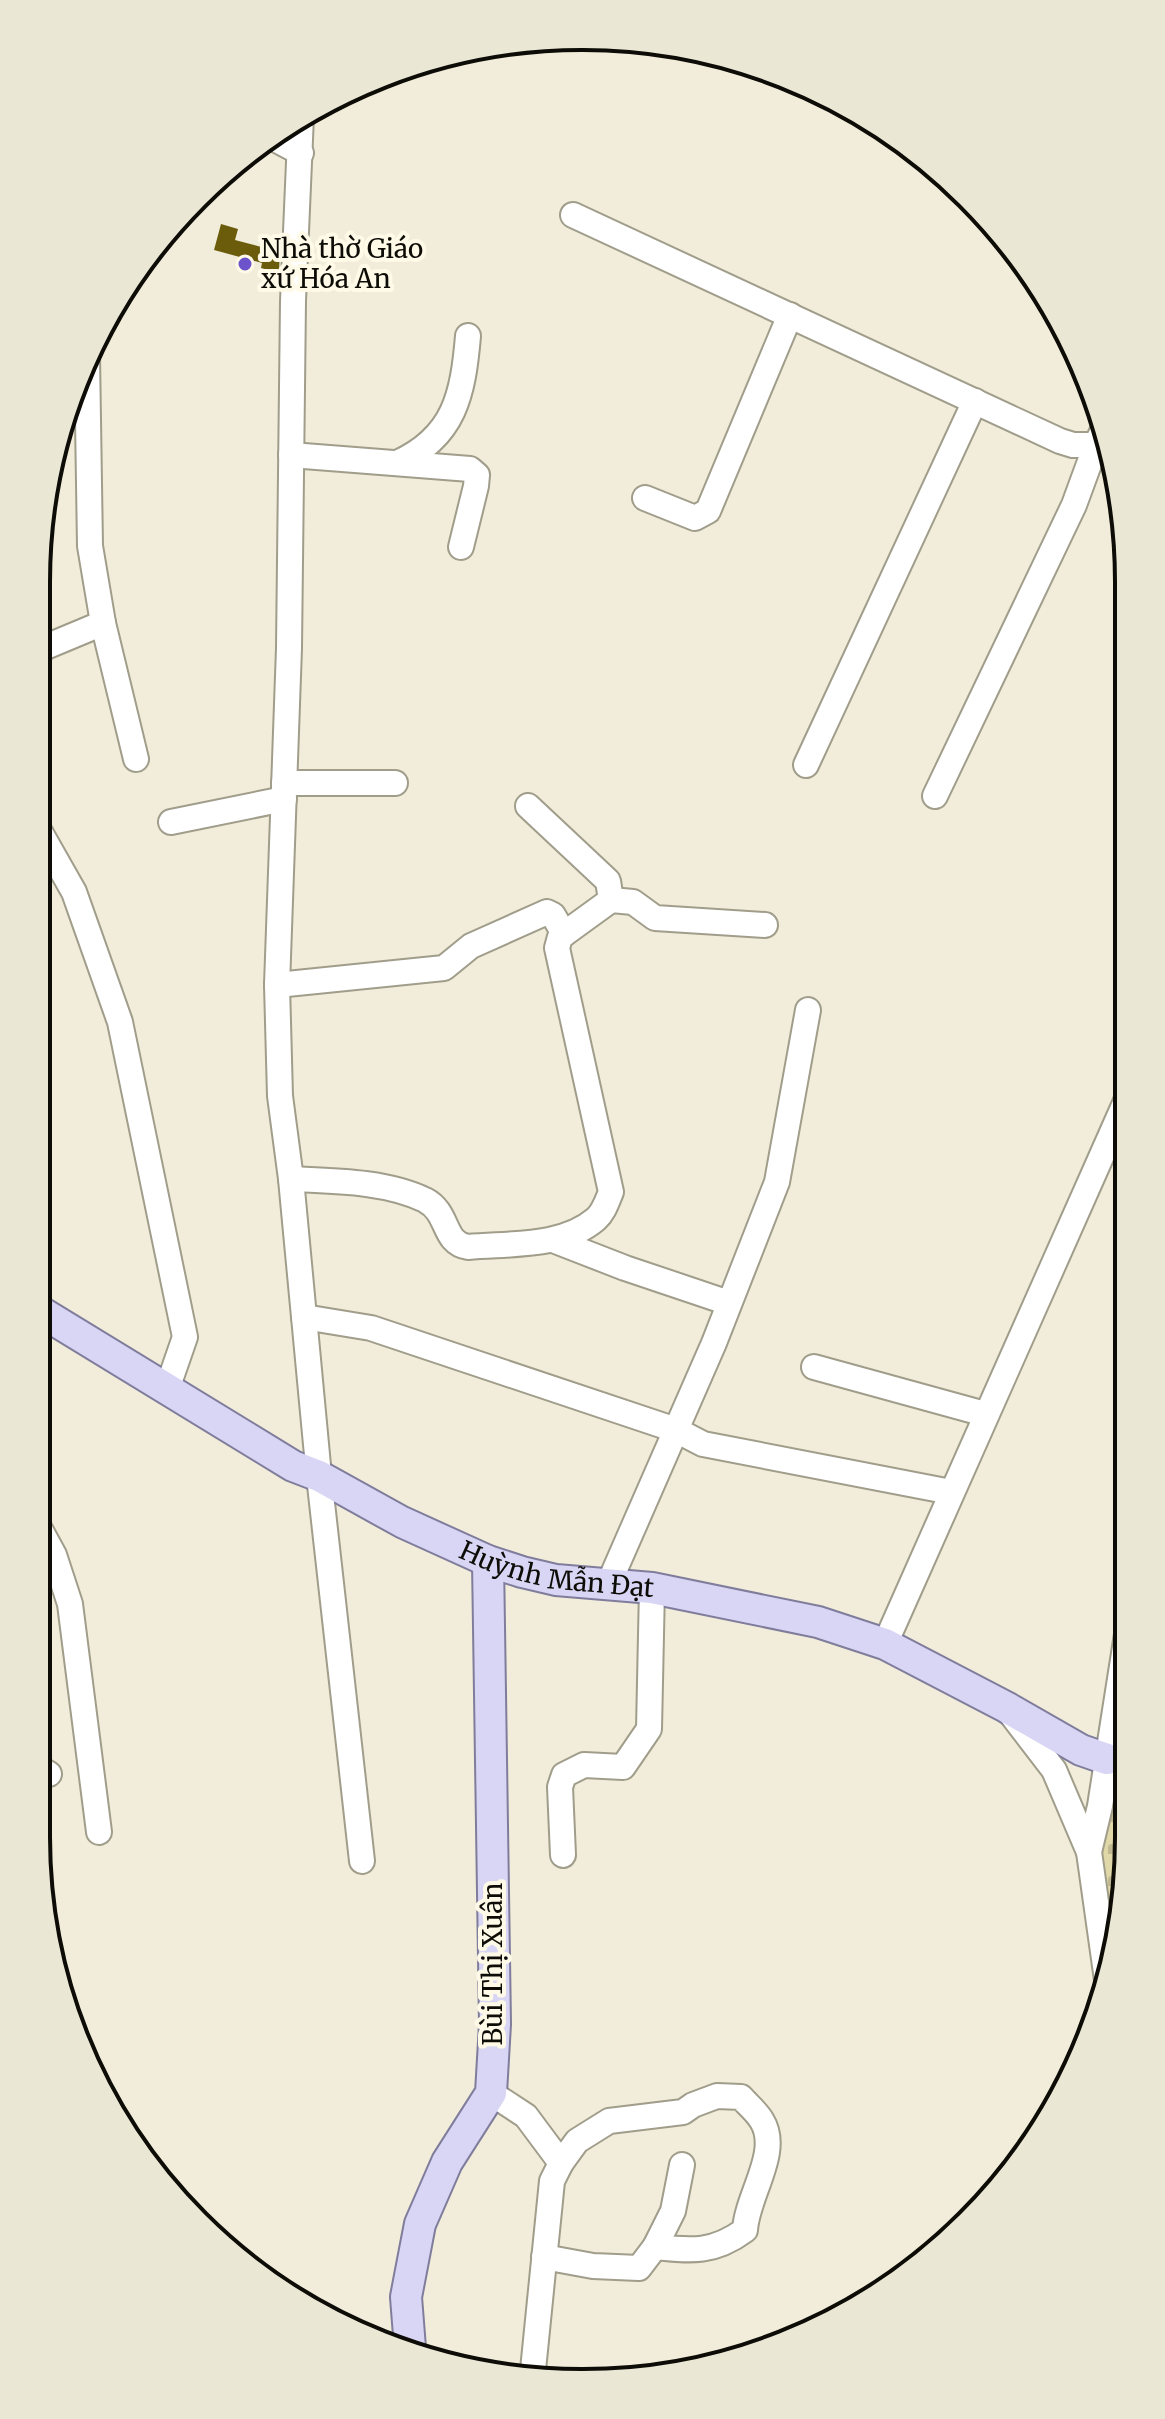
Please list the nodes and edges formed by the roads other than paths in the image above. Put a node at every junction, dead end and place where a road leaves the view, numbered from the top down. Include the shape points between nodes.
1 (301, 131) edge
2 (282, 143) edge
3 (301, 153) junction
4 (573, 215) dead end
5 (790, 315) junction
6 (468, 336) dead end
7 (87, 388) edge
8 (975, 401) junction
9 (1095, 438) edge
10 (1097, 445) edge
11 (291, 455) junction
12 (397, 463) junction
13 (645, 498) dead end
14 (461, 547) dead end
15 (103, 623) junction
16 (50, 645) edge
17 (136, 759) dead end
18 (806, 765) dead end
19 (395, 783) dead end
20 (284, 791) junction
21 (935, 796) dead end
22 (528, 806) dead end
23 (171, 822) dead end
24 (50, 850) edge
25 (611, 900) junction
26 (765, 925) dead end
27 (564, 934) junction
28 (277, 985) junction
29 (808, 1010) dead end
30 (1115, 1125) edge
31 (291, 1179) junction
32 (553, 1240) junction
33 (729, 1303) junction
34 (304, 1317) junction
35 (50, 1318) edge
36 (814, 1367) dead end
37 (167, 1389) junction
38 (985, 1414) junction
39 (676, 1430) junction
40 (319, 1476) junction
41 (951, 1492) junction
42 (50, 1548) edge
43 (488, 1561) junction
44 (609, 1583) junction
45 (652, 1588) junction
46 (885, 1644) junction
47 (1006, 1707) junction
48 (1115, 1762) edge
49 (1115, 1772) edge
50 (99, 1832) dead end
51 (1089, 1852) junction
52 (563, 1855) dead end
53 (362, 1861) dead end
54 (1103, 1950) edge
55 (491, 2093) junction
56 (561, 2163) junction
57 (682, 2165) dead end
58 (655, 2247) junction
59 (544, 2257) junction
60 (409, 2340) edge
61 (533, 2366) edge

1 - 3 street
2 - 3 street
3 - 11 street
4 - 5 street
5 - 8 street
5 - 13 street via 708,511 695,518
6 - 12 street via 464,382 446,426 416,455
7 - 15 street via 90,546
8 - 9 street via 1060,441 1073,445
8 - 18 street
10 - 21 street via 1074,505
11 - 12 street
11 - 20 street
12 - 14 street via 470,469 477,475
15 - 16 street
15 - 17 street
19 - 20 street
20 - 23 street
20 - 28 street
22 - 25 street via 608,881
24 - 37 street via 74,892 120,1022 185,1337
25 - 26 street via 633,902 655,918
25 - 27 street
27 - 28 street via 547,912 471,946 444,968
27 - 32 street via 557,948 611,1192 596,1219
28 - 31 street via 280,1096
29 - 33 street via 777,1182
30 - 38 street
31 - 32 street via 362,1185 424,1200 439,1210 458,1245
31 - 34 street
32 - 33 street
33 - 39 street
34 - 39 street via 371,1328
34 - 40 street
35 - 37 main road, Huỳnh Mẫn Đạt
36 - 38 street
37 - 40 main road, Huỳnh Mẫn Đạt via 293,1466
38 - 41 street
39 - 41 street via 703,1444
39 - 44 street
40 - 43 main road, Huỳnh Mẫn Đạt
40 - 53 street
41 - 46 street
42 - 50 street via 70,1604
43 - 44 main road, Huỳnh Mẫn Đạt via 556,1580
43 - 55 main road, Bùi Thị Xuân via 495,2024
44 - 45 main road, Huỳnh Mẫn Đạt
45 - 46 main road, Huỳnh Mẫn Đạt via 818,1622
45 - 52 street via 649,1729 623,1767 584,1765 564,1775
46 - 47 main road, Huỳnh Mẫn Đạt
47 - 48 main road, Huỳnh Mẫn Đạt via 1081,1750
47 - 51 street via 1054,1770
49 - 51 street
51 - 54 street
55 - 56 street via 526,2116
55 - 60 main road, Bùi Thị Xuân via 447,2162 420,2224 406,2297
56 - 58 street via 577,2141 609,2121 683,2112 717,2096 741,2097 763,2121 770,2143 746,2212 745,2230 710,2249
56 - 59 street via 552,2181
57 - 58 street via 673,2211
58 - 59 street via 639,2268 631,2269
59 - 61 street

